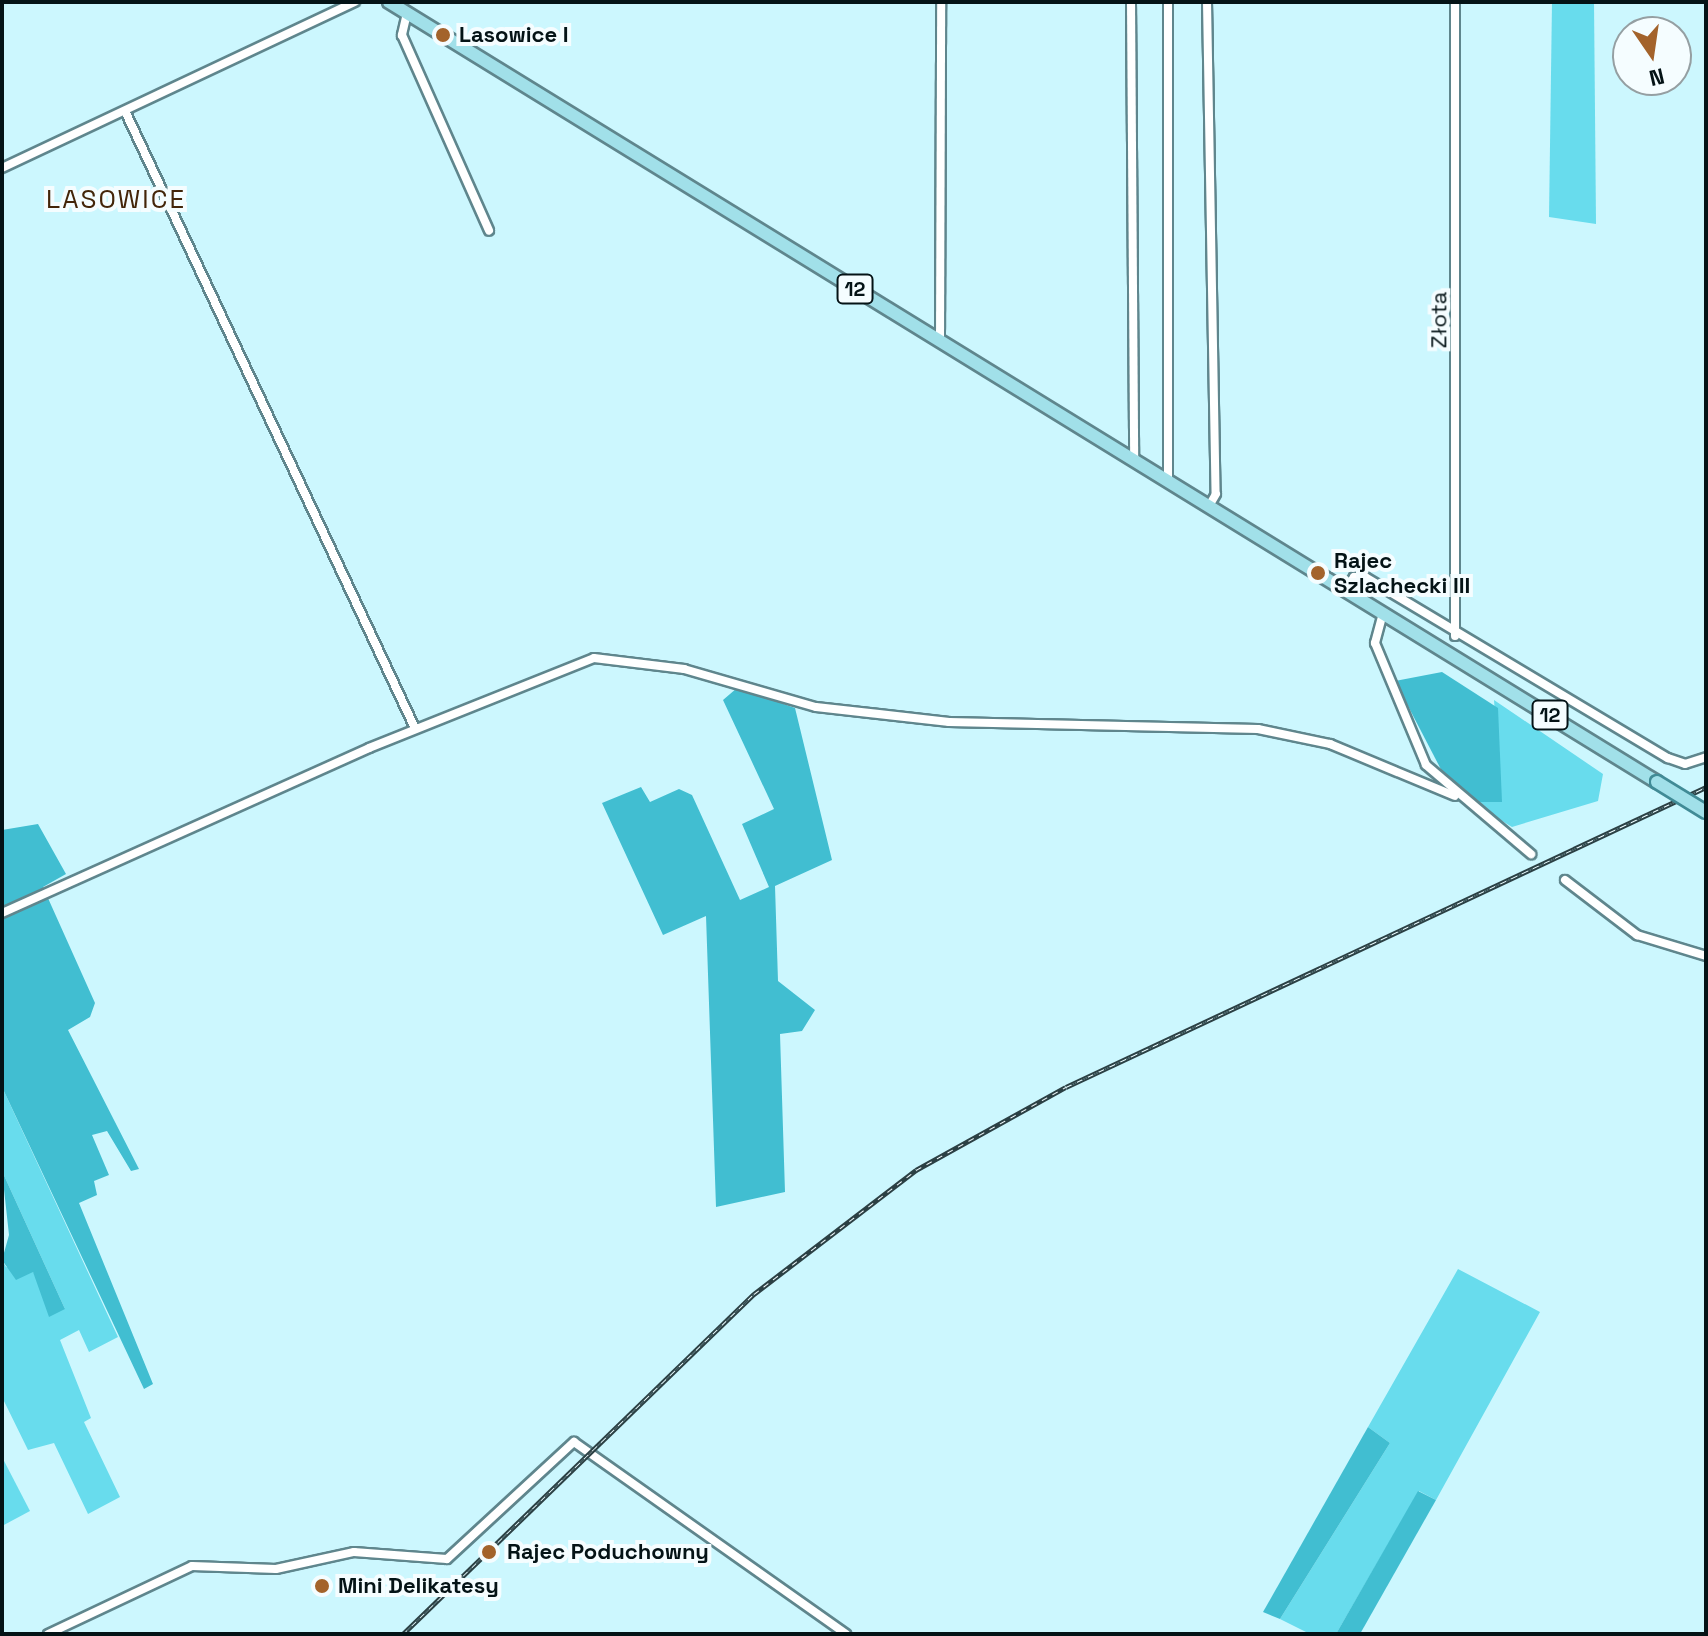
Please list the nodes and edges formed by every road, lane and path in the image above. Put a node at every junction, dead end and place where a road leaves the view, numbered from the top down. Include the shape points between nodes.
1 (355, 2) edge
2 (389, 2) edge
3 (941, 2) edge
4 (1131, 2) edge
5 (1168, 2) edge
6 (1207, 2) edge
7 (1455, 2) edge
8 (407, 13) junction
9 (125, 111) junction
10 (2, 168) edge
11 (489, 230) dead end
12 (940, 341) junction
13 (1134, 460) junction
14 (1168, 481) junction
15 (1209, 506) junction
16 (1345, 590) junction
17 (1383, 613) junction
18 (1455, 636) junction
19 (415, 728) junction
20 (1706, 757) edge
21 (1455, 796) junction
22 (1706, 812) edge
23 (1531, 854) dead end
24 (1565, 880) dead end
25 (2, 913) edge
26 (1706, 956) edge
27 (48, 1634) edge
28 (846, 1634) edge

1 - 9 street
2 - 8 main road, 12
3 - 12 street
4 - 13 street
5 - 14 street
6 - 15 street via 1216,494
7 - 18 street, Złota
8 - 11 street via 402,35
8 - 12 main road, 12
9 - 10 street
9 - 19 street
12 - 13 main road, 12
13 - 14 main road, 12
14 - 15 main road, 12
15 - 16 main road, 12
16 - 17 main road, 12
16 - 18 street via 1354,577 1365,577
17 - 21 street via 1374,637 1409,734
17 - 22 main road, 12, bridge
18 - 20 street via 1668,758 1685,764
19 - 21 street via 542,675 608,656 684,669 816,707 949,722 1127,720 1258,729 1330,744
19 - 25 street
21 - 23 street
24 - 26 street via 1637,935
27 - 28 street via 192,1566 276,1569 354,1552 447,1559 574,1442

